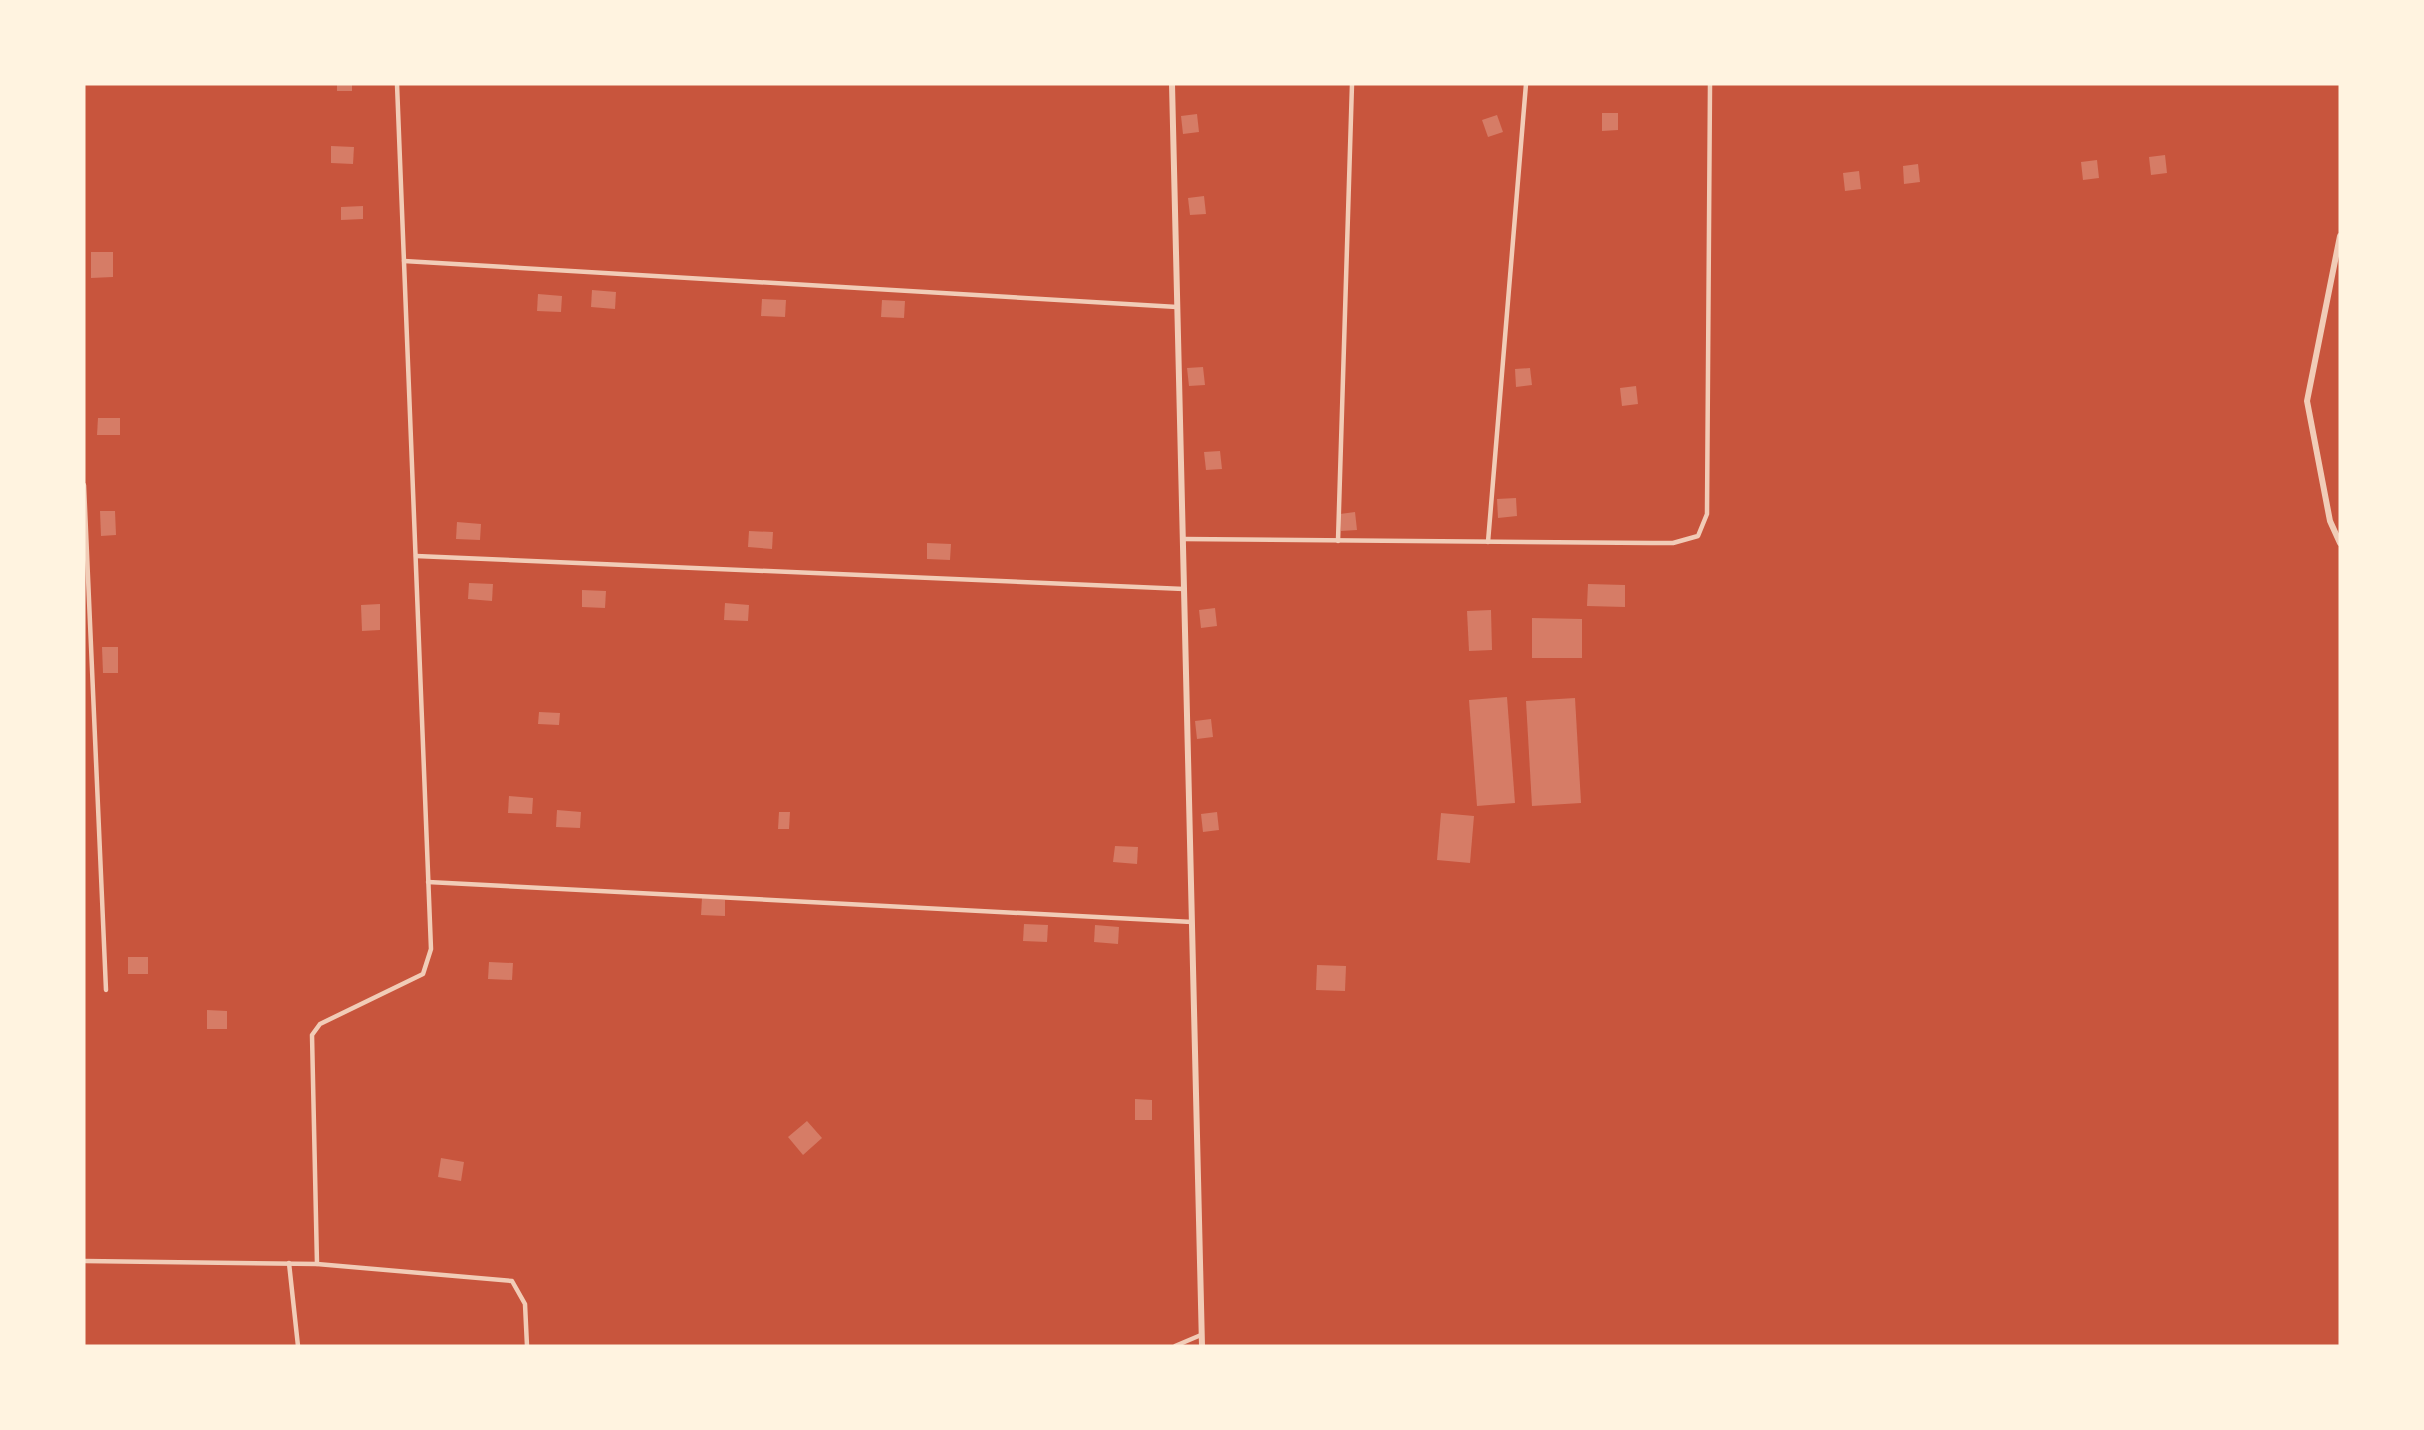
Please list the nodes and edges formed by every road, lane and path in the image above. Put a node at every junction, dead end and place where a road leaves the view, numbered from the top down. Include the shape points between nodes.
1 (397, 84) edge
2 (1172, 84) edge
3 (1352, 84) edge
4 (1526, 84) edge
5 (1710, 84) edge
6 (2340, 237) edge
7 (404, 261) junction
8 (1177, 307) junction
9 (84, 485) edge
10 (1182, 540) junction
11 (1338, 541) junction
12 (1488, 542) junction
13 (2340, 543) edge
14 (416, 556) junction
15 (1184, 589) junction
16 (428, 882) junction
17 (1192, 922) junction
18 (106, 990) dead end
19 (84, 1261) edge
20 (289, 1263) junction
21 (317, 1264) junction
22 (1202, 1335) junction
23 (298, 1346) edge
24 (527, 1346) edge
25 (1175, 1346) edge
26 (1202, 1346) edge

1 - 7 lane
2 - 8 street
3 - 11 lane
4 - 12 lane
5 - 12 lane via 1707,514 1698,536 1662,543
6 - 13 street via 2307,401 2330,521
7 - 8 lane
7 - 14 lane
8 - 10 street
9 - 18 lane
10 - 11 lane
10 - 15 street
11 - 12 lane
14 - 15 lane
14 - 16 lane
15 - 17 street
16 - 17 lane
16 - 21 lane via 431,949 423,974 320,1024 312,1035
17 - 22 street
19 - 20 lane
20 - 21 lane
20 - 23 lane
21 - 24 lane via 512,1281 525,1304
22 - 25 lane
22 - 26 street

